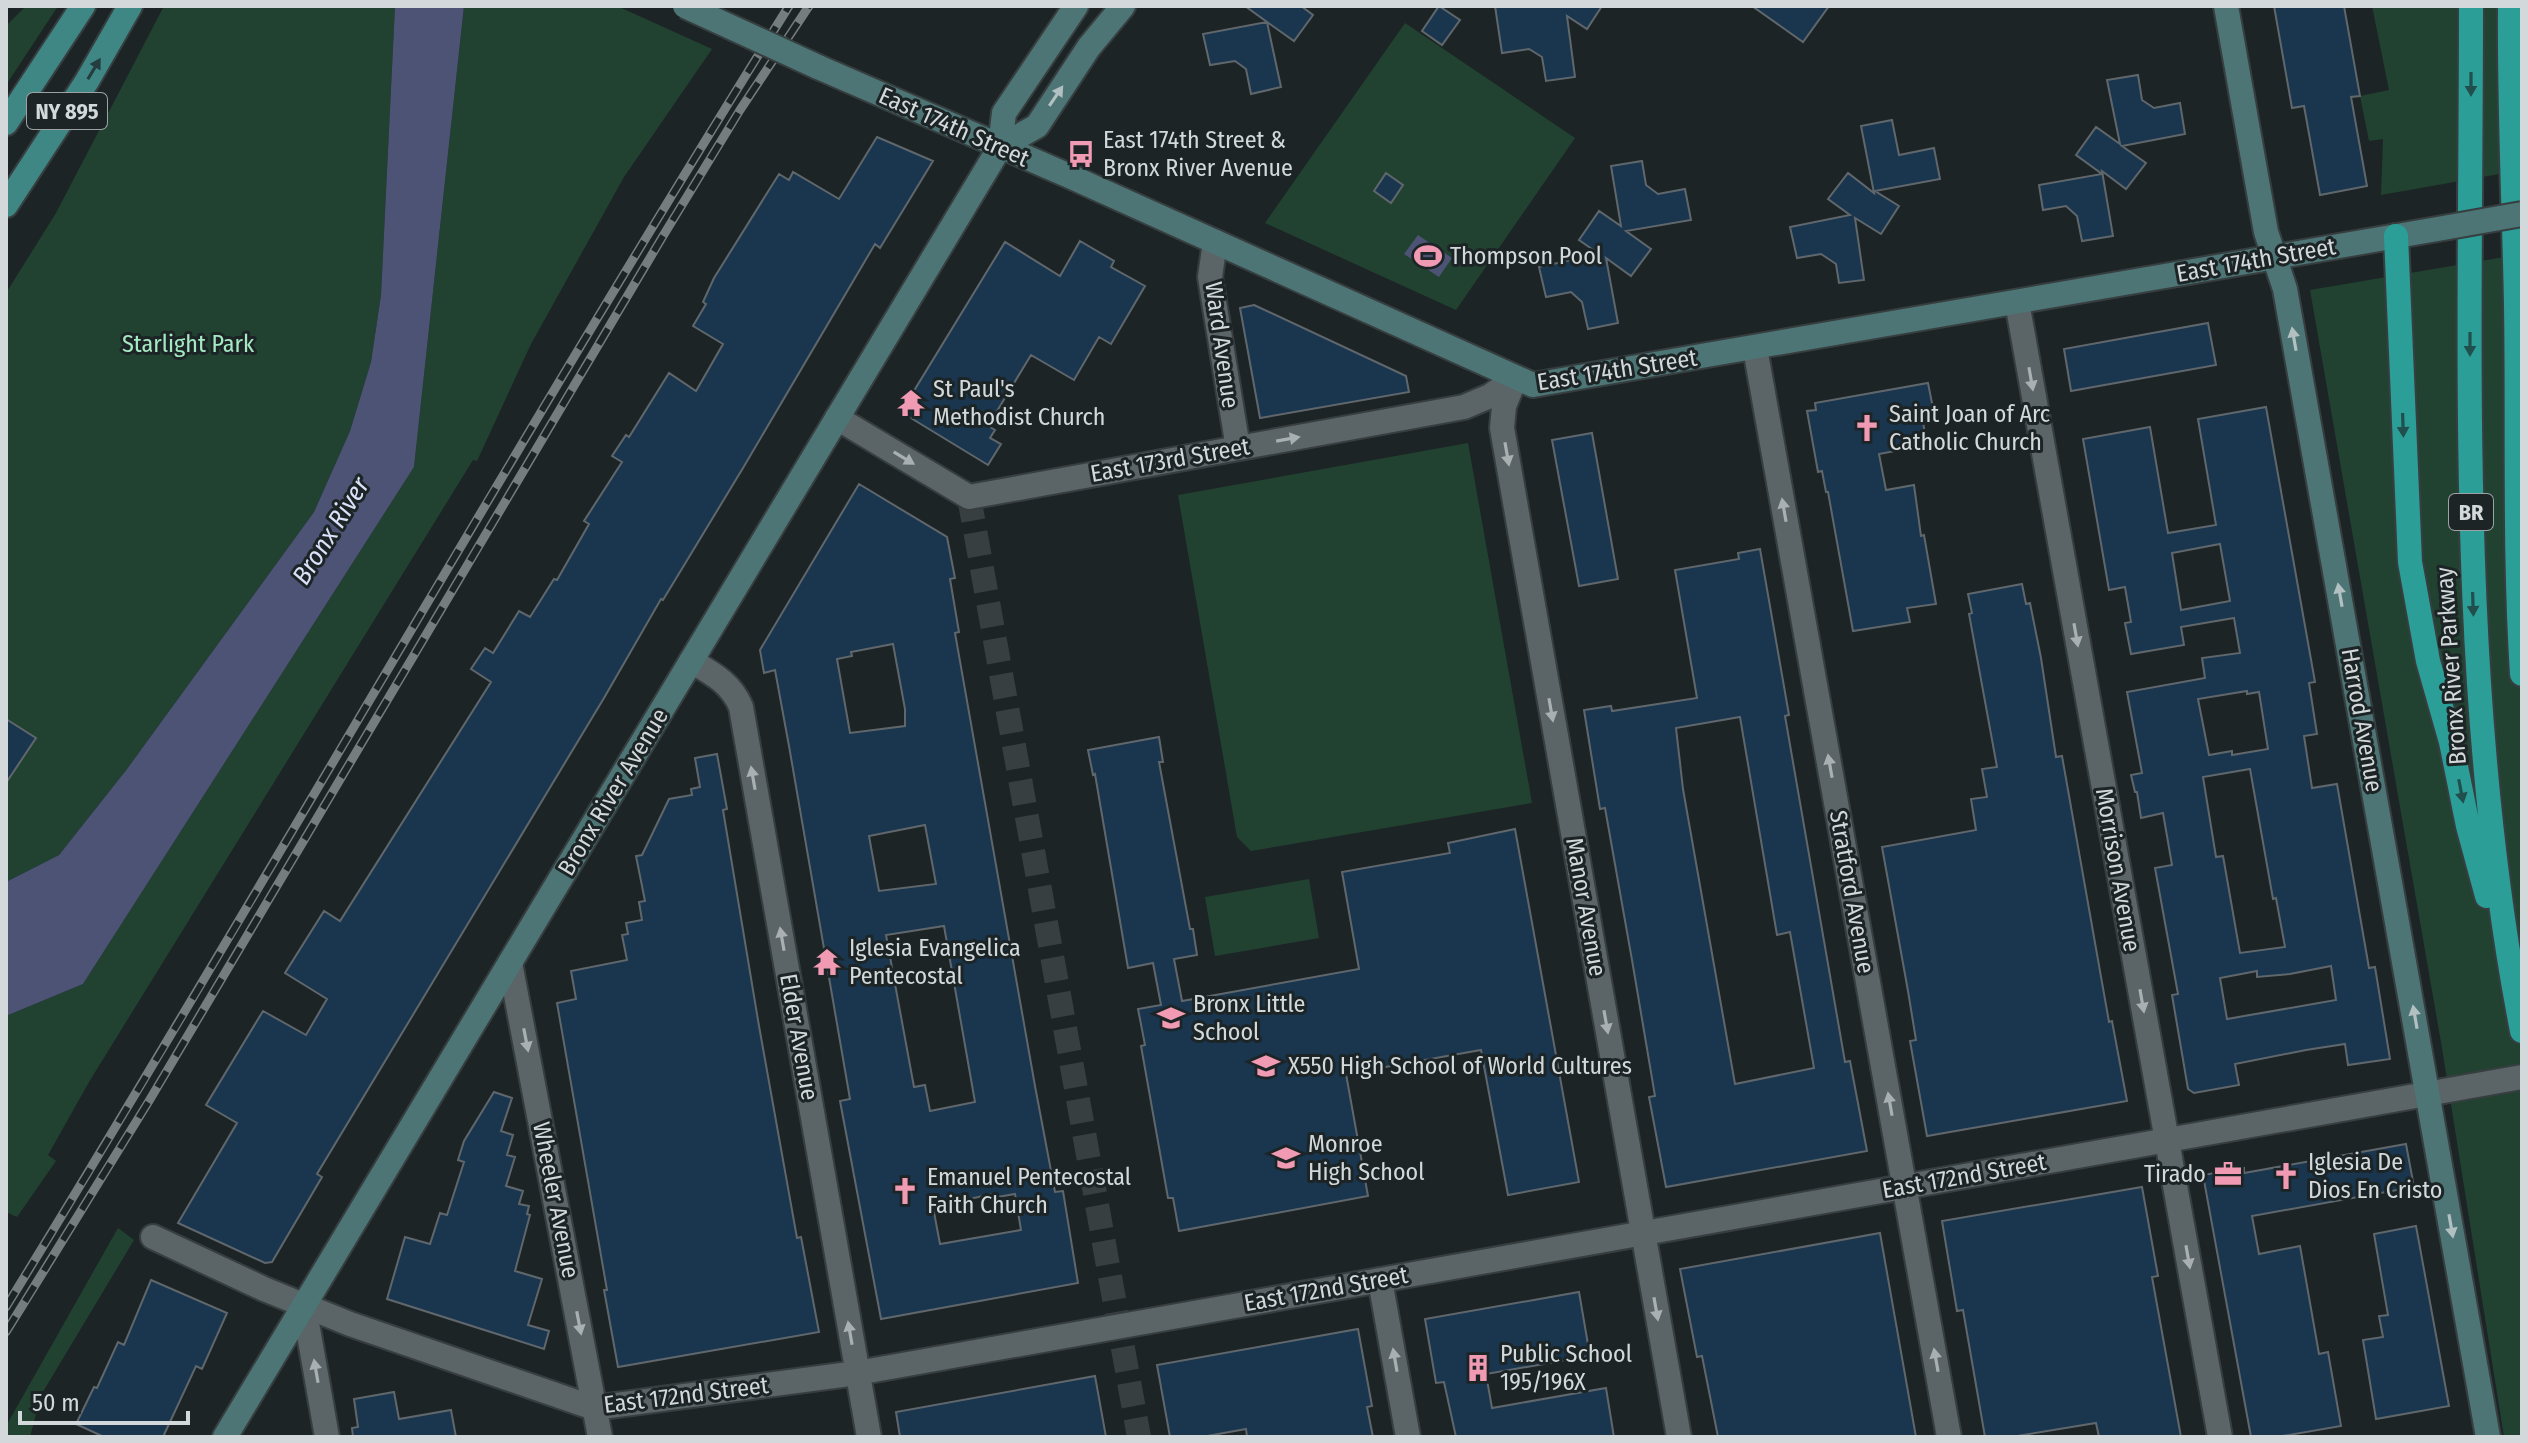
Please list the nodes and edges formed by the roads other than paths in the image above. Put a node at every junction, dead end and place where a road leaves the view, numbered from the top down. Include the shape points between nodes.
1 (83, 6) edge
2 (130, 6) edge
3 (685, 6) edge
4 (1076, 6) edge
5 (1123, 6) edge
6 (2226, 6) edge
7 (2471, 6) edge
8 (2510, 6) edge
9 (6, 123) edge
10 (1000, 147) junction
11 (6, 205) edge
12 (2522, 212) edge
13 (2396, 236) junction
14 (1215, 242) junction
15 (2275, 257) junction
16 (2017, 302) junction
17 (2516, 305) junction
18 (1755, 348) junction
19 (1515, 379) junction
20 (837, 418) junction
21 (1238, 448) junction
22 (691, 661) junction
23 (2522, 674) edge
24 (510, 963) junction
25 (2520, 1024) edge
26 (2522, 1077) edge
27 (2428, 1094) junction
28 (2166, 1140) junction
29 (1905, 1187) junction
30 (1643, 1233) junction
31 (153, 1237) dead end
32 (1380, 1280) junction
33 (304, 1306) junction
34 (857, 1373) junction
35 (594, 1408) junction
36 (225, 1437) edge
37 (327, 1437) edge
38 (600, 1437) edge
39 (869, 1437) edge
40 (1408, 1437) edge
41 (1679, 1437) edge
42 (1949, 1437) edge
43 (2220, 1437) edge
44 (2488, 1437) edge

1 - 9 main road, NY 895
11 -> 2 main road, NY 895
3 - 10 main road, East 174th Street, bridge
4 - 10 main road, Bronx River Avenue via 1004,113
10 -> 5 main road, Bronx River Avenue via 1037,126
6 - 15 main road, Harrod Avenue via 2264,222
7 -> 25 highway, Bronx River Parkway / BR via 2475,638 2493,842
8 - 17 highway, BR
10 - 14 main road, East 174th Street
10 - 20 main road, Bronx River Avenue
12 - 13 main road, East 174th Street, bridge
12 - 17 highway
13 - 15 main road, East 174th Street
13 -> 25 highway via 2410,562 2428,661
14 - 19 main road, East 174th Street
14 - 21 street, Ward Avenue via 1210,277
15 - 16 main road, East 174th Street
27 -> 15 main road, Harrod Avenue via 2285,289
16 - 18 main road, East 174th Street
16 -> 28 street, Morrison Avenue
17 - 23 highway, BR
18 - 19 main road, East 174th Street via 1538,385
29 -> 18 street, Stratford Avenue
21 -> 19 street, East 173rd Street via 1464,407
19 -> 30 street, Manor Avenue via 1502,428
20 -> 21 street, East 173rd Street via 969,497
20 - 22 main road, Bronx River Avenue
22 - 24 main road, Bronx River Avenue
34 -> 22 street, Elder Avenue via 741,707 723,680
24 - 33 main road, Bronx River Avenue
24 -> 35 street, Wheeler Avenue
26 - 27 street, East 172nd Street
27 - 28 street, East 172nd Street
27 -> 44 main road, Harrod Avenue
28 - 29 street, East 172nd Street
28 -> 43 street, Morrison Avenue
29 - 30 street, East 172nd Street
42 -> 29 street, Stratford Avenue
30 - 32 street, East 172nd Street
30 -> 41 street, Manor Avenue
31 - 33 street, East 172nd Street
32 - 34 street, East 172nd Street
40 -> 32 street
33 - 35 street, East 172nd Street
33 - 36 main road, Bronx River Avenue
37 -> 33 street
34 - 35 street, East 172nd Street
34 - 39 street, Elder Avenue
35 - 38 street, Wheeler Avenue

